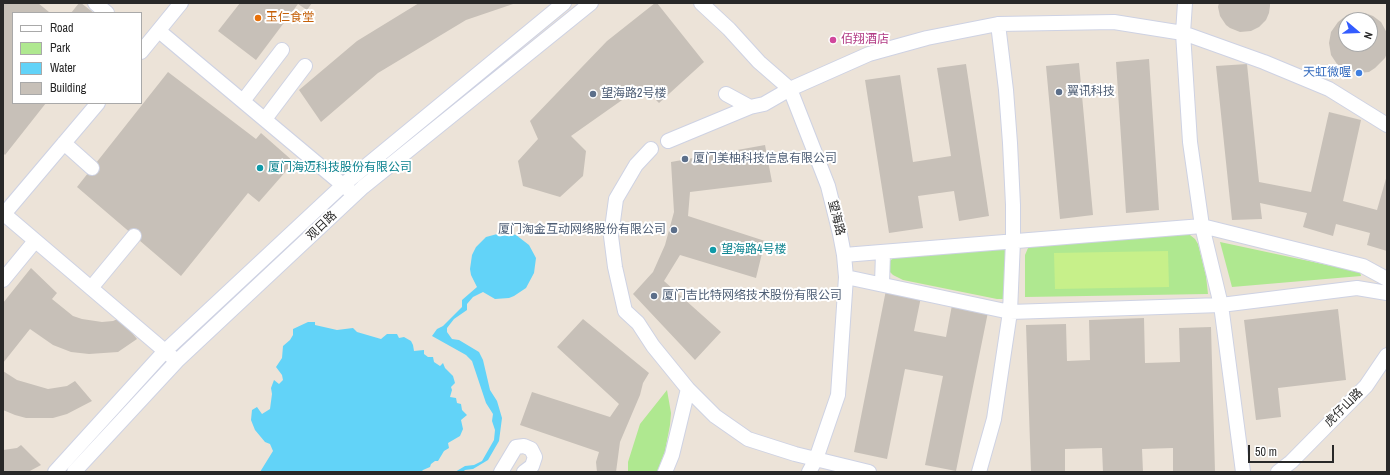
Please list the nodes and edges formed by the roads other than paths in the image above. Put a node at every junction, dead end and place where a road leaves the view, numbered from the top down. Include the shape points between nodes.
1 (95, 3) edge
2 (181, 3) edge
3 (564, 3) edge
4 (591, 3) edge
5 (701, 3) edge
6 (1185, 3) edge
7 (106, 12) edge
8 (998, 24) junction
9 (159, 31) junction
10 (1183, 33) junction
11 (143, 45) edge
12 (282, 50) dead end
13 (305, 66) dead end
14 (790, 88) junction
15 (726, 94) dead end
16 (243, 101) junction
17 (97, 104) edge
18 (750, 107) junction
19 (265, 119) junction
20 (1387, 125) edge
21 (668, 141) dead end
22 (64, 143) junction
23 (651, 149) dead end
24 (92, 168) dead end
25 (343, 185) junction
26 (355, 195) junction
27 (3, 214) edge
28 (1202, 226) junction
29 (134, 236) dead end
30 (36, 241) junction
31 (1013, 241) junction
32 (883, 253) junction
33 (844, 255) junction
34 (846, 277) junction
35 (1387, 279) edge
36 (3, 280) edge
37 (882, 284) junction
38 (91, 288) junction
39 (1387, 293) edge
40 (1221, 305) junction
41 (1010, 312) junction
42 (165, 351) junction
43 (1387, 355) edge
44 (177, 361) junction
45 (688, 389) junction
46 (816, 459) junction
47 (55, 472) edge
48 (74, 472) edge
49 (501, 472) edge
50 (524, 472) edge
51 (665, 472) edge
52 (809, 472) edge
53 (869, 472) edge
54 (979, 472) edge
55 (1243, 472) edge
56 (1278, 472) edge

1 - 7 street
2 - 9 street
3 - 25 street, 观日路
4 - 26 street, 观日路
5 - 14 street, 望海路 via 729,28 759,62
6 - 10 street
8 - 10 street via 1114,22
8 - 14 street via 926,38 869,54
8 - 31 street via 1010,143
9 - 11 street
9 - 16 street
10 - 20 street via 1329,89
10 - 28 street via 1190,142
12 - 16 street
13 - 19 street
14 - 18 street via 764,104
14 - 33 street, 望海路 via 828,186
15 - 18 street
16 - 19 street
17 - 22 street
18 - 21 street
19 - 25 street
22 - 24 street
22 - 27 street
23 - 45 street via 636,165 616,199 611,236 614,259 625,310 638,323
25 - 26 street
25 - 42 street, 观日路
26 - 44 street, 观日路
27 - 30 street
28 - 31 street
28 - 35 street via 1363,266
28 - 40 street
29 - 38 street
30 - 36 street
30 - 38 street
31 - 32 street
31 - 41 street
32 - 33 street
32 - 37 street
33 - 34 street, 望海路
34 - 37 street
34 - 46 street, 望海路 via 838,395
37 - 41 street
38 - 42 street
39 - 40 street via 1357,288
40 - 41 street
40 - 55 street
41 - 54 street via 994,419
42 - 44 street
42 - 47 street, 观日路
43 - 56 street, 虎仔山路 via 1366,386
44 - 48 street, 观日路
45 - 46 street via 715,416 748,439
45 - 51 street via 672,455
46 - 52 street, 望海路
46 - 53 street
49 - 50 street via 516,447 524,446 531,449 535,457 532,466

